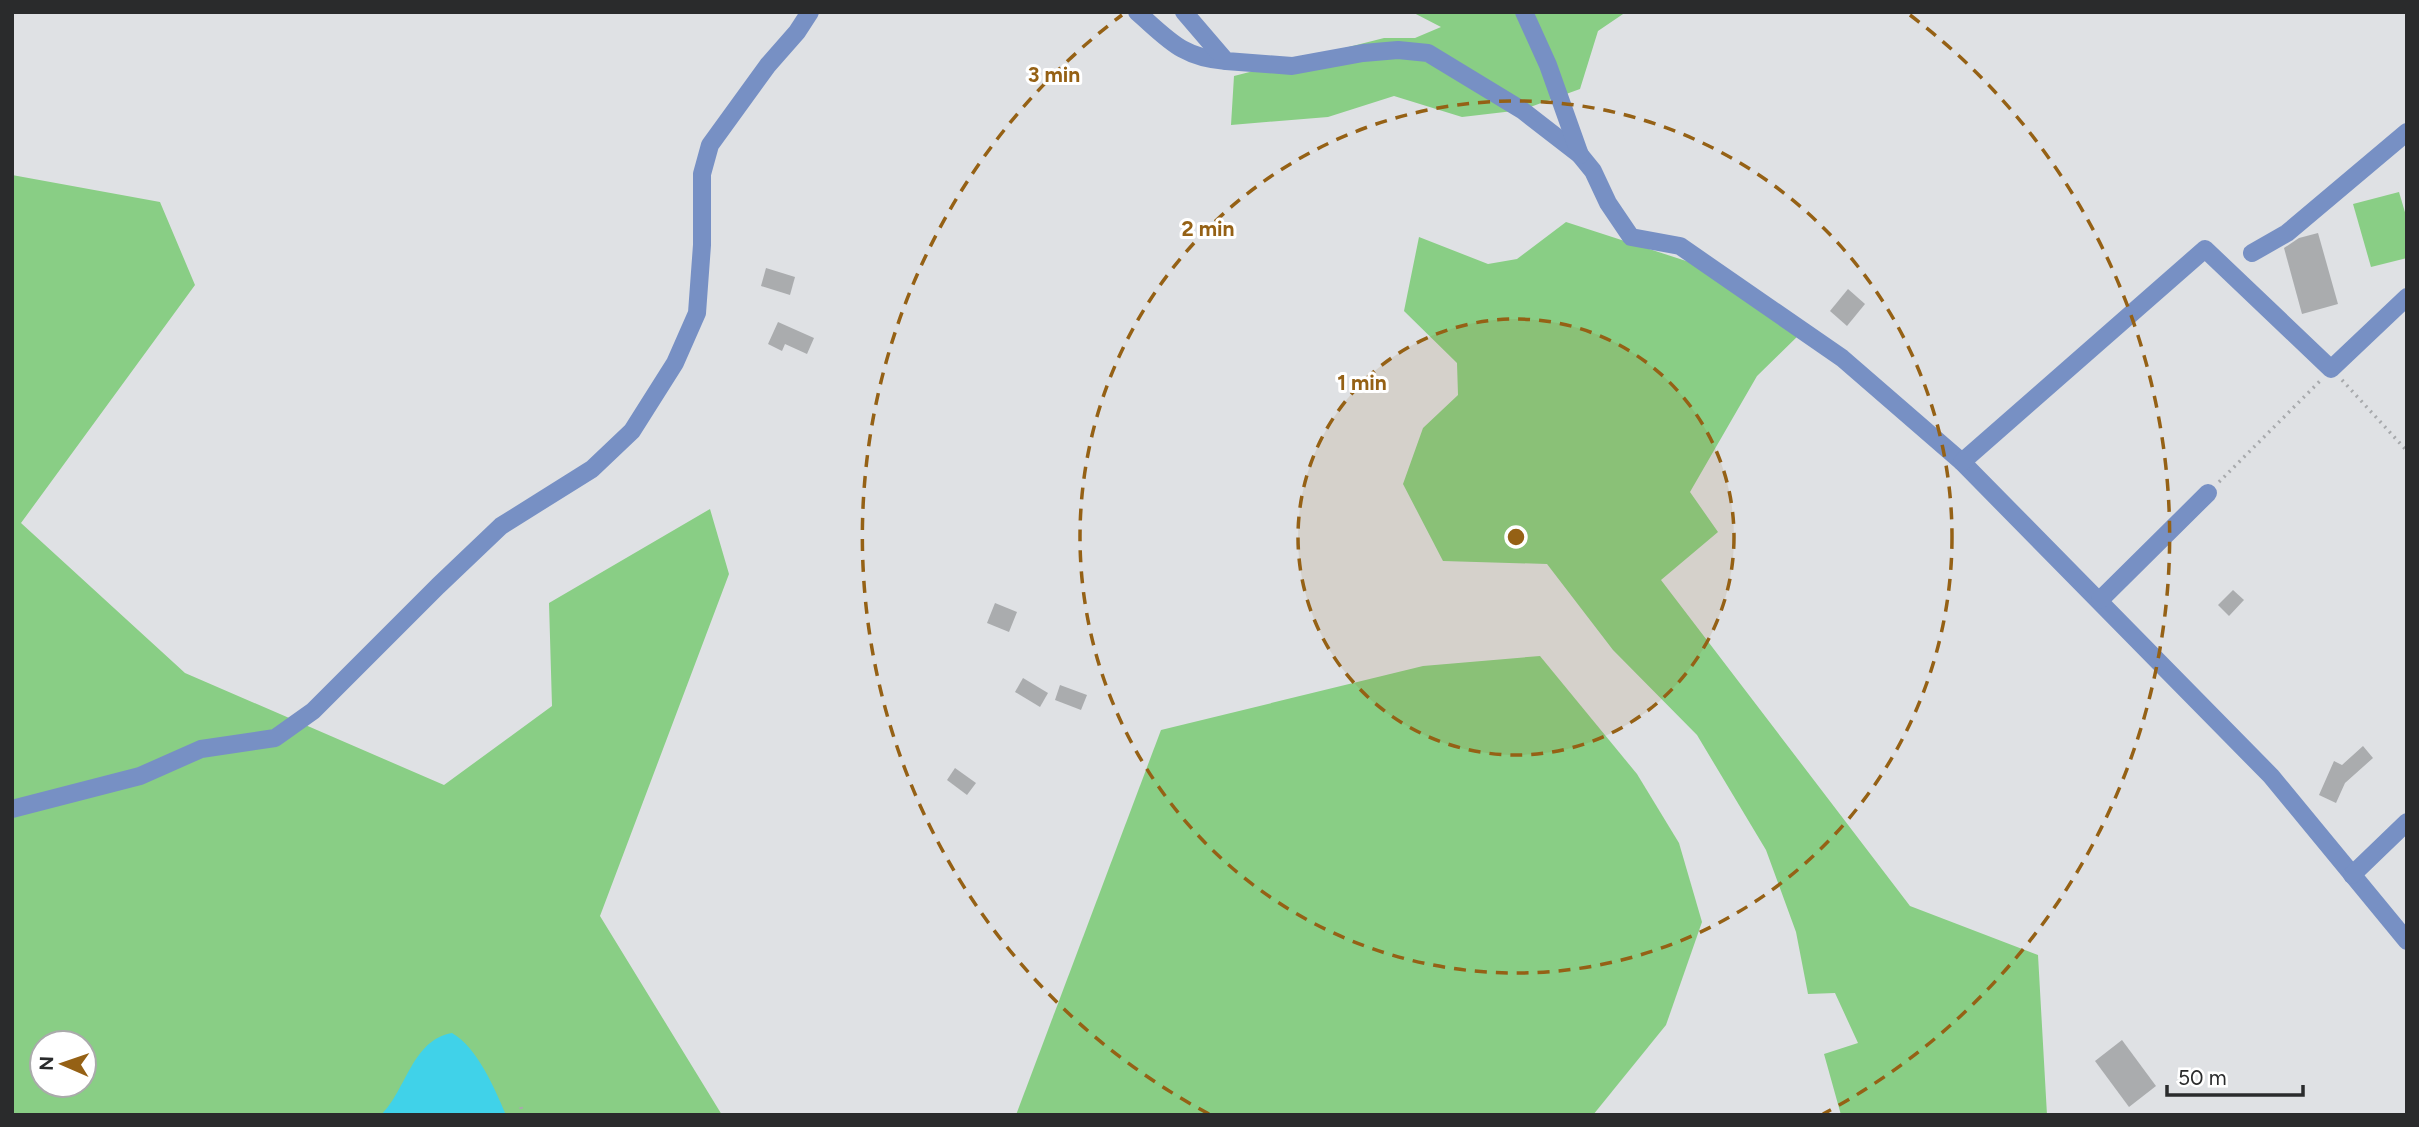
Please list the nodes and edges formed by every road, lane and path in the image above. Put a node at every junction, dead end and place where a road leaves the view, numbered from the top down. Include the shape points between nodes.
1 (810, 12) edge
2 (1137, 12) edge
3 (1184, 12) edge
4 (1524, 12) edge
5 (1226, 61) junction
6 (2407, 132) edge
7 (1580, 155) junction
8 (2252, 253) dead end
9 (2407, 297) edge
10 (2331, 369) junction
11 (2407, 451) edge
12 (1962, 462) junction
13 (2208, 493) joint
14 (2100, 600) junction
15 (12, 809) edge
16 (2407, 822) edge
17 (2352, 875) junction
18 (2407, 941) edge
19 (520, 1107) dead end
20 (522, 1115) edge

1 - 15 street via 710,145 702,174 697,313 675,363 632,431 592,469 501,526 313,711 275,738 201,750 140,776
2 - 5 street via 1182,51
3 - 5 street
4 - 7 street
5 - 7 street via 1292,66 1363,53 1428,53 1522,110
6 - 8 street via 2287,233
7 - 12 street via 1631,237 1680,246 1842,358
9 - 10 street
10 - 11 path
10 - 12 street via 2205,249
10 - 13 path
12 - 14 street
13 - 14 street
14 - 17 street via 2271,776
16 - 17 street
17 - 18 street
19 - 20 path

